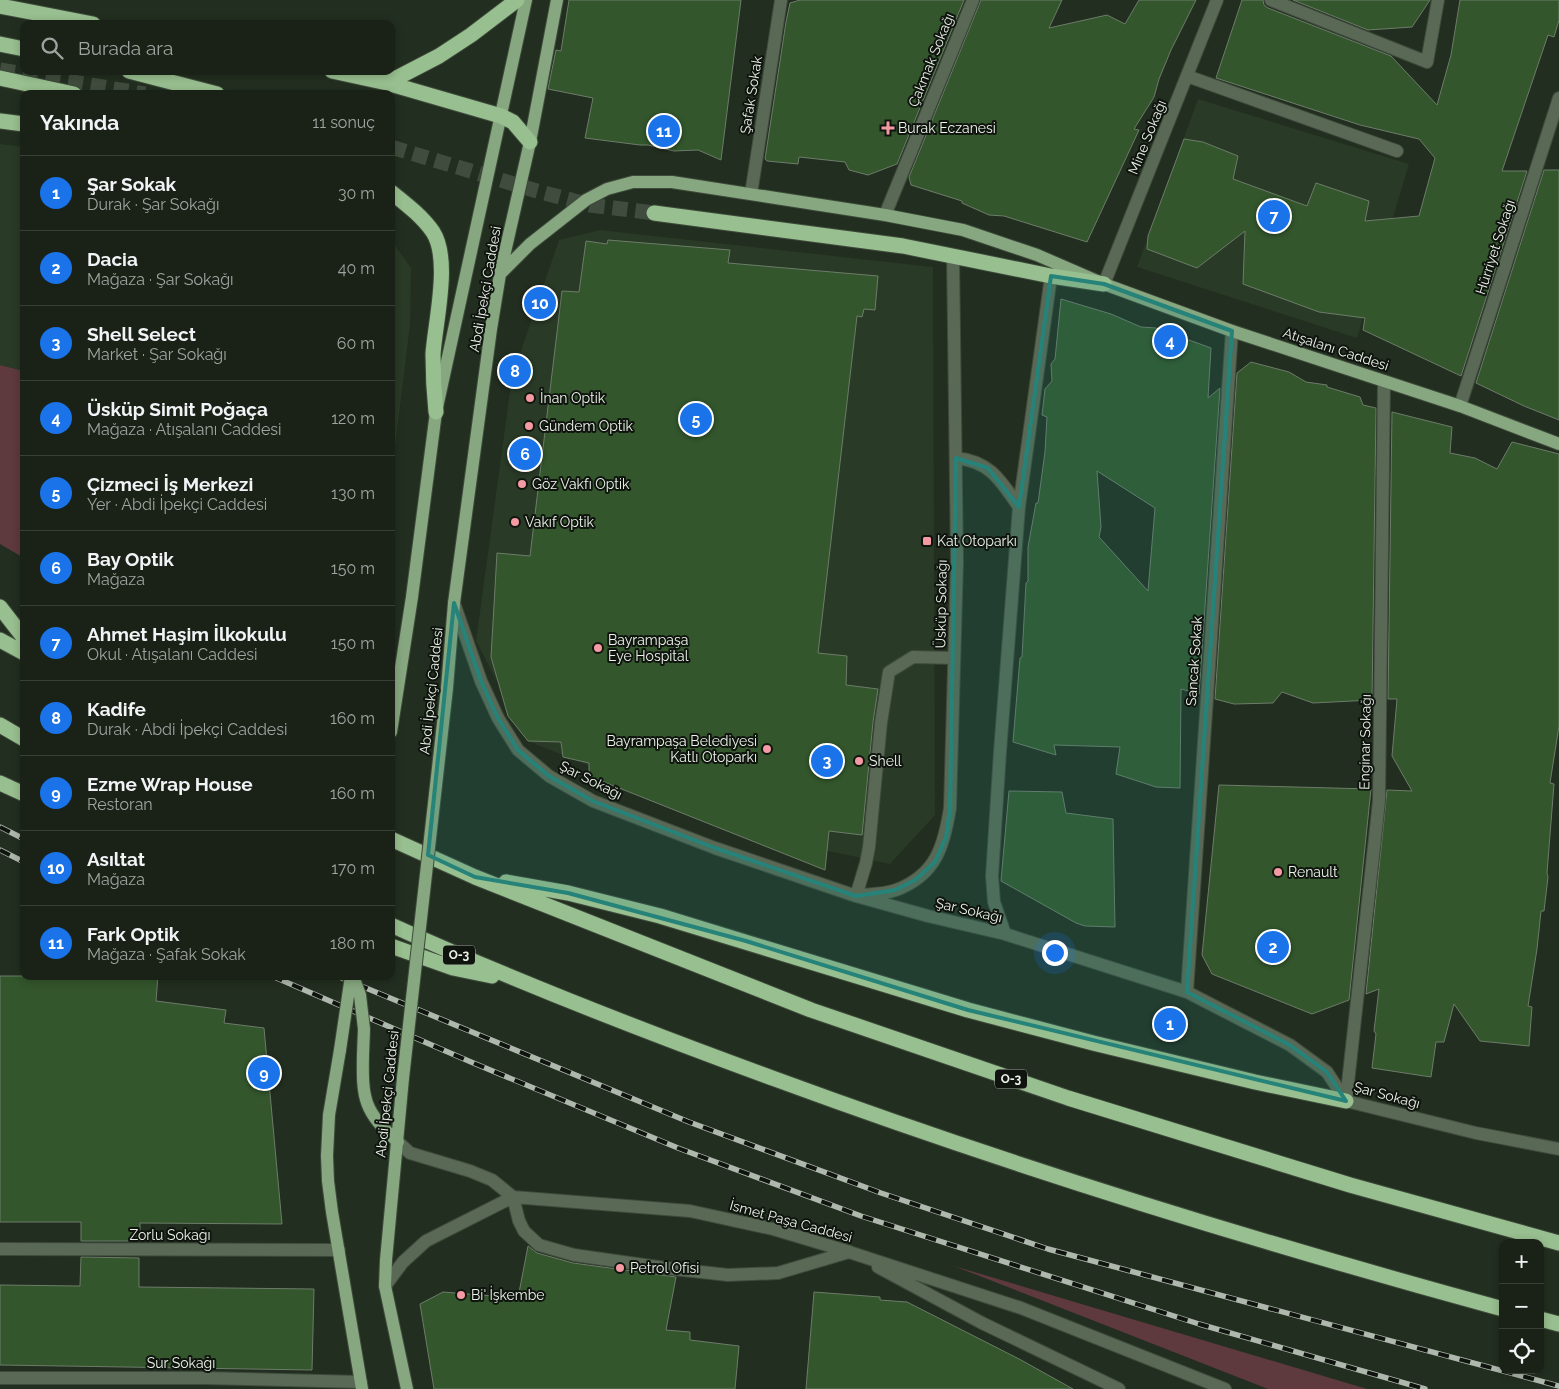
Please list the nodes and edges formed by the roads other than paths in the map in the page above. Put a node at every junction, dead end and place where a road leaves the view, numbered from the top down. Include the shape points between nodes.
1 (517, 0) edge
2 (526, 0) edge
3 (557, 0) edge
4 (781, 0) edge
5 (972, 0) edge
6 (1217, 0) edge
7 (1271, 0) edge
8 (1438, 0) edge
9 (0, 6) edge
10 (72, 20) edge
11 (0, 44) edge
12 (20, 48) edge
13 (144, 75) edge
14 (352, 75) edge
15 (1187, 76) junction
16 (0, 78) edge
17 (387, 82) junction
18 (56, 90) edge
19 (202, 90) edge
20 (1559, 98) edge
21 (501, 116) junction
22 (0, 120) edge
23 (20, 123) edge
24 (530, 142) junction
25 (1397, 151) dead end
26 (751, 194) junction
27 (395, 195) edge
28 (395, 200) edge
29 (412, 209) junction
30 (654, 213) tunnel mouth
31 (885, 215) junction
32 (953, 256) junction
33 (500, 274) junction
34 (1051, 276) junction
35 (1104, 284) junction
36 (1232, 331) junction
37 (1384, 381) junction
38 (1460, 406) junction
39 (436, 412) junction
40 (1559, 444) edge
41 (956, 458) junction
42 (1019, 507) junction
43 (454, 603) junction
44 (0, 608) edge
45 (20, 633) edge
46 (0, 640) edge
47 (20, 651) edge
48 (954, 658) junction
49 (395, 712) edge
50 (0, 726) edge
51 (20, 737) edge
52 (0, 783) edge
53 (20, 792) edge
54 (395, 841) edge
55 (475, 876) junction
56 (856, 896) junction
57 (395, 926) edge
58 (1006, 934) junction
59 (395, 947) edge
60 (351, 980) edge
61 (354, 980) edge
62 (528, 984) junction
63 (1187, 992) junction
64 (1346, 1101) junction
65 (398, 1142) junction
66 (1559, 1149) edge
67 (513, 1197) junction
68 (1559, 1243) edge
69 (0, 1249) edge
70 (339, 1250) junction
71 (849, 1252) junction
72 (385, 1286) junction
73 (1499, 1308) edge
74 (1544, 1320) edge
75 (1559, 1324) edge
76 (0, 1378) edge
77 (362, 1386) edge
78 (407, 1389) edge
79 (1119, 1389) edge
80 (1225, 1389) edge

1 - 17 highway via 439,56
2 - 21 main road, Abdi İpekçi Caddesi
3 - 24 main road, Abdi İpekçi Caddesi
4 - 26 street, Şafak Sokak
5 - 31 street, Çakmak Sokağı
6 - 15 street, Mine Sokağı
7 - 8 street via 1427,62
9 - 10 highway
11 - 12 highway
13 - 19 highway
14 - 17 highway
15 - 25 street
15 - 35 street, Mine Sokağı
16 - 18 highway
17 - 21 highway
20 - 38 street, Hürriyet Sokağı
21 - 24 highway via 513,122
21 - 39 main road, Abdi İpekçi Caddesi
22 - 23 highway
24 - 33 main road, Abdi İpekçi Caddesi
26 - 31 main road, Atışalanı Caddesi
26 - 33 main road, Atışalanı Caddesi via 672,182 633,182 607,189 560,219
27 - 29 highway
28 - 29 highway
29 - 39 highway via 434,233 440,254 441,282 433,381
30 - 32 highway via 849,238
31 - 35 main road, Atışalanı Caddesi via 963,230 1037,255
32 - 34 highway
32 - 41 street, Üsküp Sokağı
33 - 43 main road, Abdi İpekçi Caddesi
34 - 35 highway
34 - 42 street
35 - 36 main road, Atışalanı Caddesi
36 - 37 main road, Atışalanı Caddesi
36 - 63 street, Sancak Sokak
37 - 38 main road, Atışalanı Caddesi
37 - 64 street, Enginar Sokağı via 1379,800
38 - 40 main road, Atışalanı Caddesi
39 - 49 main road, Abdi İpekçi Caddesi
41 - 42 street via 970,459 988,468 1000,479
41 - 48 street, Üsküp Sokağı
42 - 58 street via 992,876 994,902
43 - 56 street, Şar Sokağı via 481,681 498,718 518,750 549,776 593,801 715,848
43 - 65 main road, Abdi İpekçi Caddesi, bridge
44 - 45 highway
46 - 47 highway
48 - 56 street, Üsküp Sokağı via 950,808 946,837 935,862 915,880 895,890
48 - 56 street via 913,657 888,672 869,847
50 - 51 highway
52 - 53 highway
54 - 55 highway, O-3
55 - 64 highway via 568,893 660,916 978,1013 1112,1048
55 - 68 highway, O-3 via 811,1010 1068,1098 1350,1186
56 - 58 street, Şar Sokağı
57 - 62 highway, O-3
58 - 63 street, Şar Sokağı
59 - 62 highway via 453,968
60 - 70 main road, bridge via 329,1115 327,1156
61 - 65 main road, bridge via 360,995 364,1029 364,1095 372,1116
62 - 73 highway, O-3 via 682,1045 1051,1176 1249,1237
63 - 64 street, Şar Sokağı via 1290,1045 1327,1072
64 - 66 street, Şar Sokağı via 1476,1133
65 - 67 street via 410,1153 492,1180
65 - 72 main road, Abdi İpekçi Caddesi
67 - 71 street, İsmet Paşa Caddesi via 690,1211 773,1229
67 - 71 street via 524,1231 539,1245 574,1255 728,1275 778,1273
67 - 72 street via 426,1241 403,1262
69 - 70 street, Zorlu Sokağı
70 - 77 main road
71 - 79 street, İsmet Paşa Caddesi via 982,1323
71 - 80 street via 1021,1308
72 - 78 main road, Abdi İpekçi Caddesi
74 - 75 highway
76 - 77 street, Sur Sokağı via 204,1378

